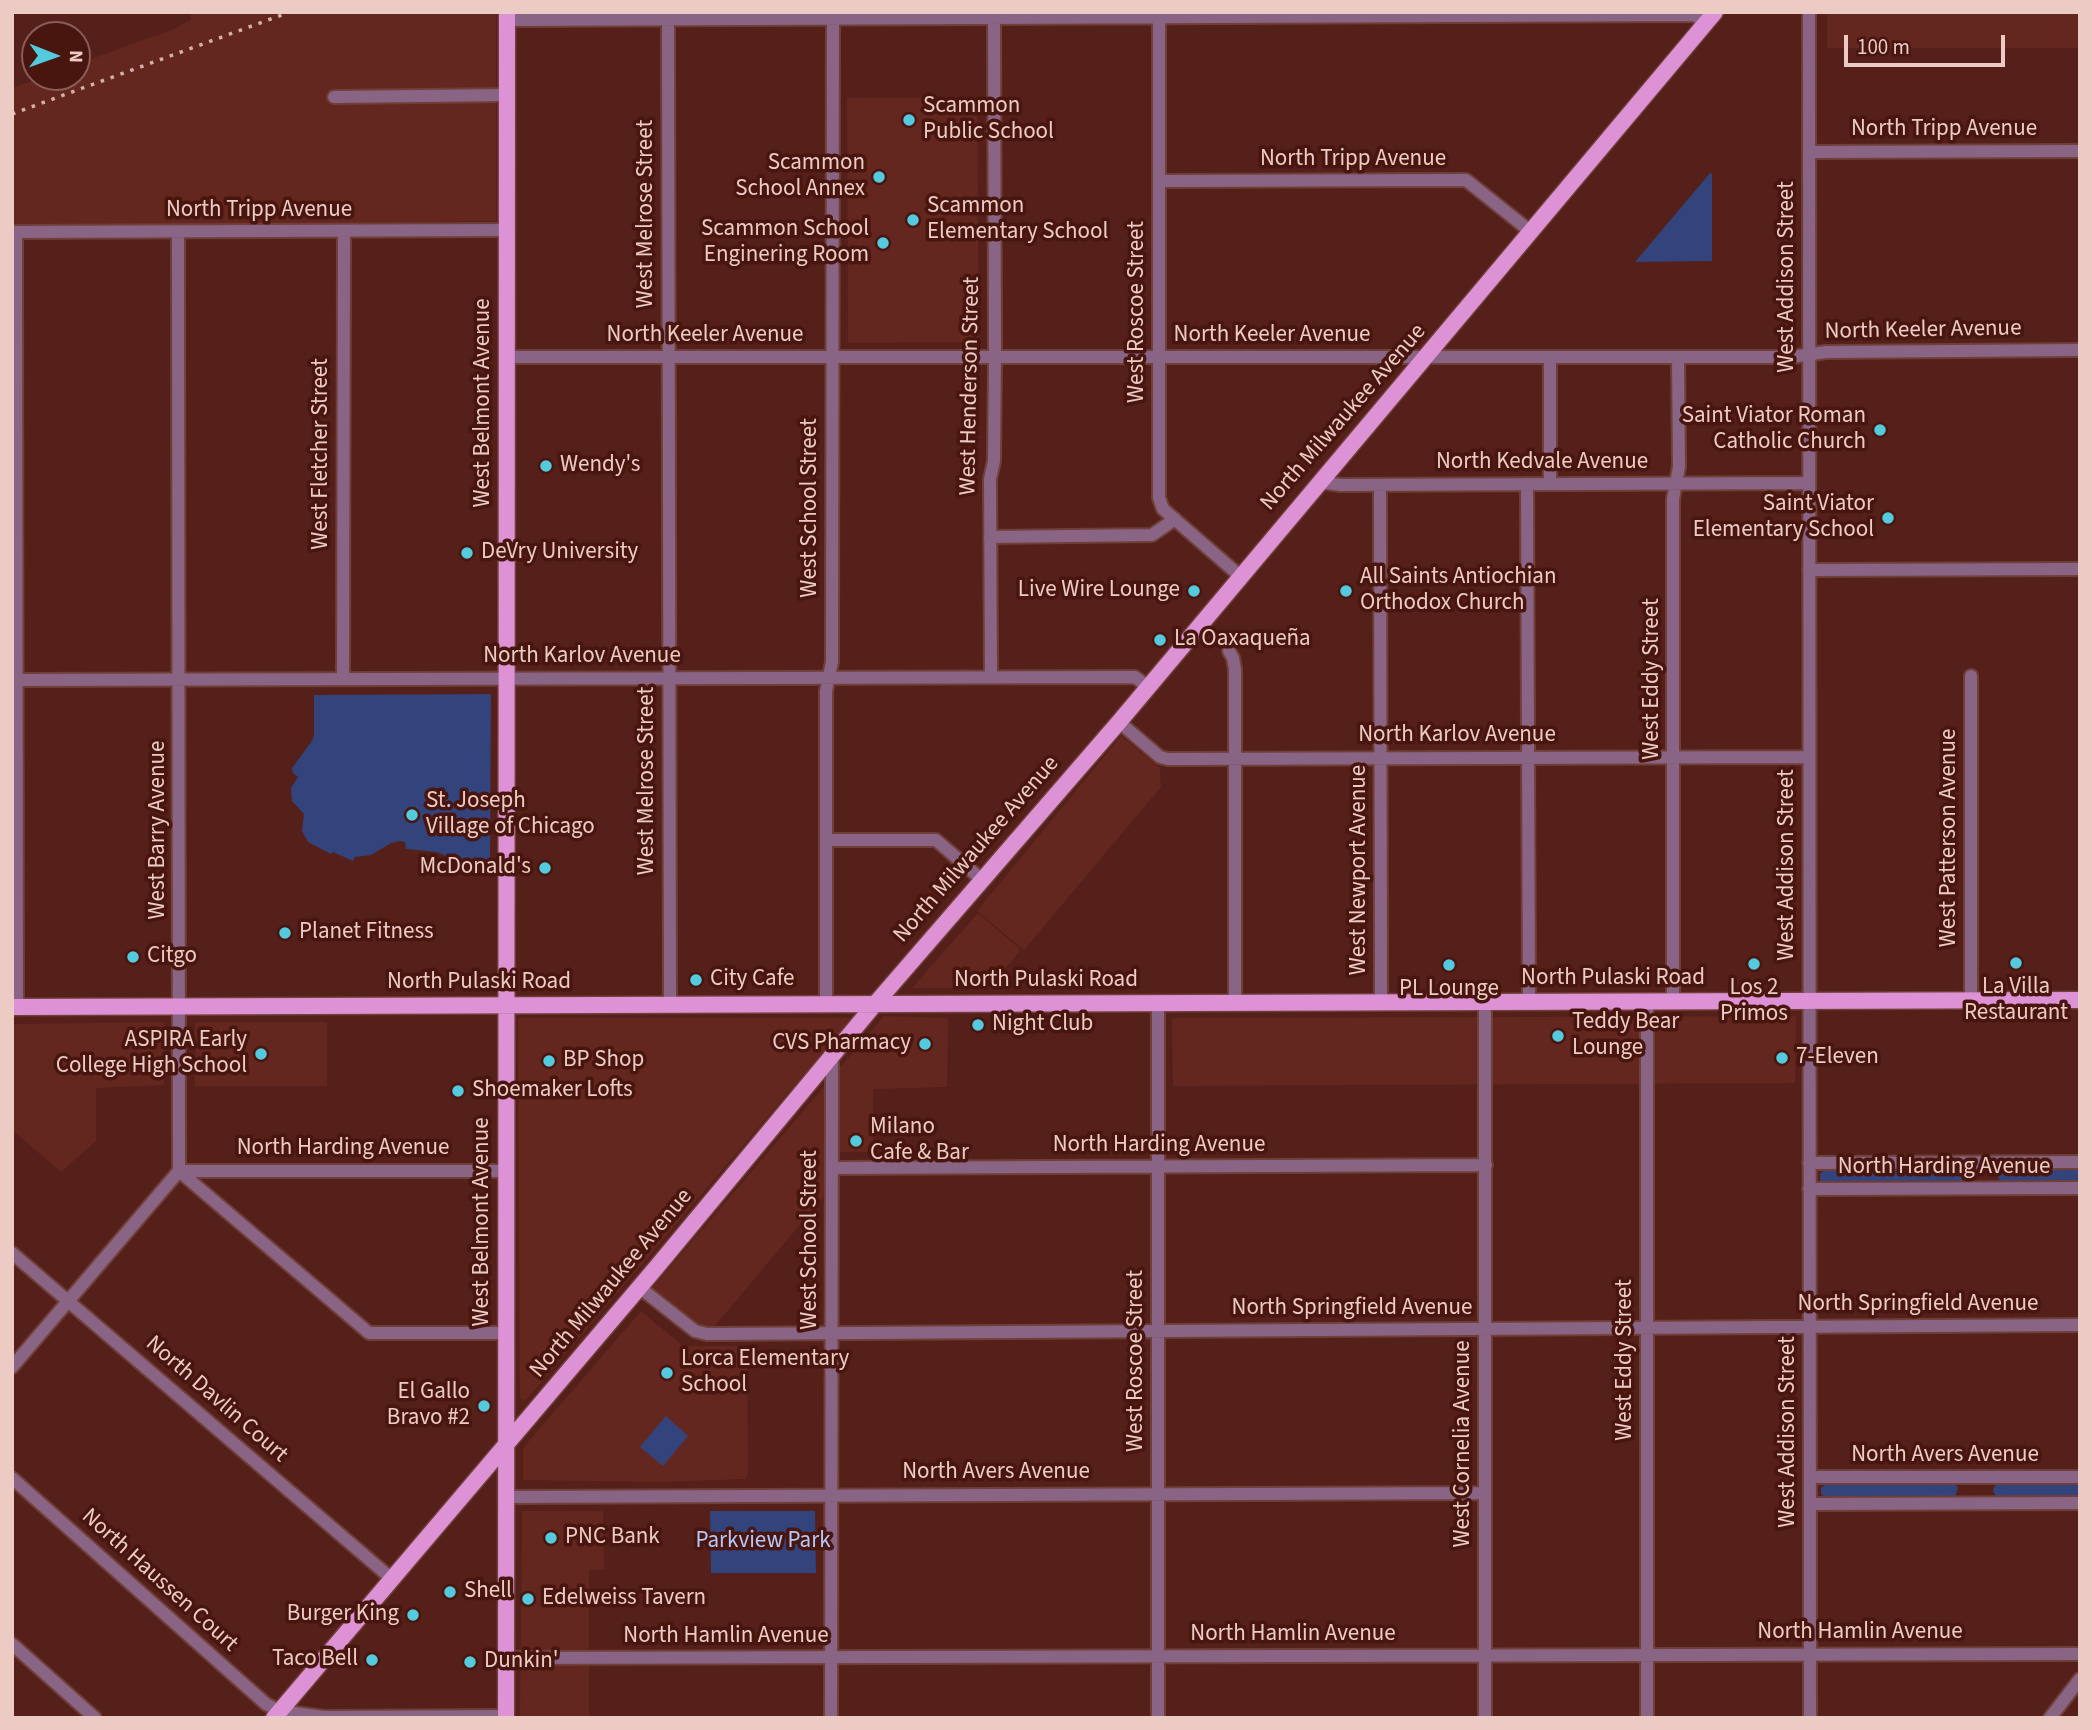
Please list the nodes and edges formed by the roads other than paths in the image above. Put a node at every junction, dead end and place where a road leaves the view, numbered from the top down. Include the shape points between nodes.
1 (1809, 12) edge
2 (1483, 14) edge
3 (832, 15) edge
4 (994, 15) edge
5 (1159, 15) edge
6 (507, 16) edge
7 (668, 16) edge
8 (1710, 18) edge
9 (507, 95) junction
10 (334, 97) dead end
11 (2080, 150) edge
12 (1809, 152) junction
13 (1159, 181) junction
14 (507, 230) junction
15 (344, 231) junction
16 (1530, 231) junction
17 (14, 232) edge
18 (178, 232) junction
19 (2080, 350) edge
20 (1809, 355) junction
21 (507, 357) junction
22 (668, 357) junction
23 (832, 357) junction
24 (995, 357) junction
25 (1158, 357) junction
26 (1427, 357) junction
27 (1550, 357) junction
28 (1678, 357) junction
29 (1319, 482) junction
30 (1808, 483) junction
31 (1527, 484) junction
32 (1550, 484) junction
33 (1676, 484) junction
34 (1380, 485) junction
35 (1175, 519) junction
36 (990, 537) junction
37 (2080, 569) edge
38 (1809, 570) junction
39 (1240, 576) junction
40 (1228, 651) dead end
41 (1971, 676) dead end
42 (991, 677) junction
43 (343, 678) junction
44 (506, 678) junction
45 (669, 678) junction
46 (829, 678) junction
47 (180, 679) junction
48 (15, 680) edge
49 (1148, 687) junction
50 (1119, 722) junction
51 (1529, 757) junction
52 (1674, 757) junction
53 (1809, 757) junction
54 (1381, 758) junction
55 (1236, 759) junction
56 (827, 840) junction
57 (981, 879) junction
58 (2080, 999) edge
59 (1971, 1000) junction
60 (1809, 1001) junction
61 (1485, 1002) junction
62 (1529, 1002) junction
63 (1647, 1002) junction
64 (1673, 1002) junction
65 (1158, 1003) junction
66 (1235, 1003) junction
67 (1381, 1003) junction
68 (827, 1004) junction
69 (875, 1004) junction
70 (670, 1005) junction
71 (506, 1006) junction
72 (15, 1007) edge
73 (179, 1007) junction
74 (832, 1057) junction
75 (1810, 1163) junction
76 (1967, 1163) junction
77 (1991, 1163) junction
78 (2080, 1163) edge
79 (1486, 1165) junction
80 (1158, 1167) junction
81 (832, 1168) junction
82 (179, 1171) junction
83 (506, 1171) junction
84 (1968, 1188) junction
85 (1991, 1188) junction
86 (2080, 1188) edge
87 (1809, 1189) junction
88 (12, 1253) edge
89 (639, 1287) junction
90 (69, 1301) junction
91 (2080, 1325) edge
92 (1810, 1327) junction
93 (1647, 1328) junction
94 (1485, 1329) junction
95 (1157, 1331) junction
96 (506, 1332) junction
97 (832, 1332) junction
98 (12, 1367) edge
99 (507, 1443) junction
100 (1810, 1477) junction
101 (1961, 1477) junction
102 (1989, 1477) junction
103 (2080, 1477) edge
104 (12, 1478) edge
105 (1158, 1493) junction
106 (1485, 1493) junction
107 (832, 1495) junction
108 (507, 1497) junction
109 (1961, 1503) junction
110 (1990, 1503) junction
111 (2080, 1503) edge
112 (1810, 1504) junction
113 (392, 1579) junction
114 (12, 1644) edge
115 (1810, 1654) junction
116 (2080, 1654) edge
117 (1647, 1655) junction
118 (1158, 1656) junction
119 (1485, 1656) junction
120 (831, 1657) junction
121 (506, 1658) junction
122 (2080, 1679) edge
123 (277, 1715) edge
124 (506, 1717) edge
125 (95, 1718) edge
126 (831, 1718) edge
127 (1158, 1718) edge
128 (1485, 1718) edge
129 (1647, 1718) edge
130 (1810, 1718) edge
131 (2050, 1718) edge

1 - 12 street, West Addison Street
2 - 5 street
2 - 8 street
3 - 4 street
3 - 7 street
3 - 23 street, West School Street
4 - 5 street
4 - 24 street, West Henderson Street
5 - 13 street, West Roscoe Street
6 - 7 street
6 - 9 main road, West Belmont Avenue
7 - 22 street, West Melrose Street
8 - 16 main road, North Milwaukee Avenue
9 - 10 street
9 - 14 main road, West Belmont Avenue
11 - 12 street, North Tripp Avenue
12 - 20 street, West Addison Street
13 - 16 street, North Tripp Avenue via 1466,180
13 - 25 street, West Roscoe Street
14 - 15 street, North Tripp Avenue
14 - 21 main road, West Belmont Avenue
15 - 18 street, North Tripp Avenue
15 - 43 street, West Fletcher Street
16 - 26 main road, North Milwaukee Avenue
17 - 18 street, North Tripp Avenue
17 - 48 street
18 - 47 street, West Barry Avenue
19 - 20 street, North Keeler Avenue
20 - 28 street, North Keeler Avenue
20 - 30 street, West Addison Street
21 - 22 street, North Keeler Avenue
21 - 44 main road, West Belmont Avenue
22 - 23 street, North Keeler Avenue
22 - 45 street, West Melrose Street
23 - 24 street, North Keeler Avenue
23 - 46 street, West School Street
24 - 25 street, North Keeler Avenue
24 - 36 street, West Henderson Street
25 - 26 street, North Keeler Avenue
25 - 35 street, West Roscoe Street via 1158,498
26 - 27 street, North Keeler Avenue
26 - 29 main road, North Milwaukee Avenue
27 - 28 street, North Keeler Avenue
27 - 32 street
28 - 33 street, West Eddy Street
29 - 34 street, North Kedvale Avenue
29 - 39 main road, North Milwaukee Avenue
30 - 33 street, North Kedvale Avenue
30 - 38 street, West Addison Street
31 - 32 street, North Kedvale Avenue
31 - 34 street, North Kedvale Avenue
31 - 51 street
32 - 33 street, North Kedvale Avenue
33 - 52 street, West Eddy Street
34 - 54 street, West Newport Avenue
35 - 36 street via 1152,535
35 - 39 street, West Roscoe Street
36 - 42 street, West Henderson Street
37 - 38 street
38 - 53 street, West Addison Street
39 - 49 main road, North Milwaukee Avenue
40 - 55 street via 1235,669
41 - 59 street, West Patterson Avenue
42 - 46 street, North Karlov Avenue
42 - 49 street, North Karlov Avenue via 1135,677
43 - 44 street, North Karlov Avenue
43 - 47 street, North Karlov Avenue
44 - 45 street, North Karlov Avenue
44 - 71 main road, West Belmont Avenue
45 - 46 street, North Karlov Avenue
45 - 70 street, West Melrose Street
46 - 56 street, West School Street
47 - 48 street, North Karlov Avenue
47 - 73 street, West Barry Avenue
48 - 72 street
49 - 50 main road, North Milwaukee Avenue
50 - 55 street, North Karlov Avenue via 1168,760
50 - 57 main road, North Milwaukee Avenue
51 - 52 street, North Karlov Avenue
51 - 54 street, North Karlov Avenue
51 - 62 street
52 - 53 street, North Karlov Avenue
52 - 64 street, West Eddy Street
53 - 60 street, West Addison Street
54 - 55 street, North Karlov Avenue
54 - 67 street, West Newport Avenue
55 - 66 street
56 - 57 street via 936,840
56 - 68 street, West School Street
57 - 69 main road, North Milwaukee Avenue
58 - 59 main road, North Pulaski Road
59 - 60 main road, North Pulaski Road
60 - 64 main road, North Pulaski Road
60 - 75 street, West Addison Street
61 - 62 main road, North Pulaski Road
61 - 67 main road, North Pulaski Road
61 - 79 street, West Cornelia Avenue
62 - 63 main road, North Pulaski Road
63 - 64 main road, North Pulaski Road
63 - 93 street, West Eddy Street
65 - 66 main road, North Pulaski Road
65 - 69 main road, North Pulaski Road
65 - 80 street, West Roscoe Street
66 - 67 main road, North Pulaski Road
68 - 69 main road, North Pulaski Road
68 - 70 main road, North Pulaski Road
69 - 74 main road, North Milwaukee Avenue
70 - 71 main road, North Pulaski Road
71 - 73 main road, North Pulaski Road
71 - 83 main road, West Belmont Avenue
72 - 73 main road, North Pulaski Road
73 - 82 street, West Barry Avenue
74 - 81 street, West School Street
74 - 89 main road, North Milwaukee Avenue
75 - 76 street, North Harding Avenue
75 - 87 street, West Addison Street
76 - 77 street, North Harding Avenue
76 - 84 street
77 - 78 street, North Harding Avenue
77 - 85 street
79 - 80 street, North Harding Avenue
79 - 94 street, West Cornelia Avenue
80 - 81 street, North Harding Avenue
80 - 95 street, West Roscoe Street
81 - 97 street, West School Street
82 - 83 street, North Harding Avenue
82 - 90 street
82 - 96 street via 369,1333
83 - 96 main road, West Belmont Avenue
84 - 85 street, North Harding Avenue
84 - 87 street, North Harding Avenue
85 - 86 street, North Harding Avenue
87 - 92 street, West Addison Street
88 - 90 street, North Davlin Court
89 - 97 street, North Springfield Avenue via 701,1333
89 - 99 main road, North Milwaukee Avenue
90 - 98 street
90 - 113 street, North Davlin Court
91 - 92 street, North Springfield Avenue
92 - 93 street, North Springfield Avenue
92 - 100 street, West Addison Street
93 - 94 street, North Springfield Avenue
93 - 117 street, West Eddy Street
94 - 95 street, North Springfield Avenue
94 - 106 street, West Cornelia Avenue
95 - 97 street, North Springfield Avenue
95 - 105 street, West Roscoe Street
96 - 99 main road, West Belmont Avenue
97 - 107 street, West School Street
99 - 108 main road, West Belmont Avenue
99 - 113 main road, North Milwaukee Avenue
100 - 101 street, North Avers Avenue
100 - 112 street, West Addison Street
101 - 102 street, North Avers Avenue
101 - 109 street
102 - 103 street, North Avers Avenue
102 - 110 street
104 - 123 street, North Haussen Court
105 - 106 street, North Avers Avenue
105 - 107 street, North Avers Avenue
105 - 118 street, West Roscoe Street
106 - 119 street, West Cornelia Avenue
107 - 108 street, North Avers Avenue
107 - 120 street, West School Street
108 - 121 main road, West Belmont Avenue
109 - 110 street, North Avers Avenue
109 - 112 street, North Avers Avenue
110 - 111 street, North Avers Avenue
112 - 115 street, West Addison Street
113 - 123 main road, North Milwaukee Avenue
114 - 125 street
115 - 116 street, North Hamlin Avenue
115 - 117 street, North Hamlin Avenue
115 - 130 street, West Addison Street
117 - 119 street, North Hamlin Avenue
117 - 129 street, West Eddy Street
118 - 119 street, North Hamlin Avenue
118 - 120 street, North Hamlin Avenue
118 - 127 street, West Roscoe Street
119 - 128 street, West Cornelia Avenue
120 - 121 street, North Hamlin Avenue
120 - 126 street, West School Street
121 - 124 main road, West Belmont Avenue
122 - 131 street
123 - 124 street

